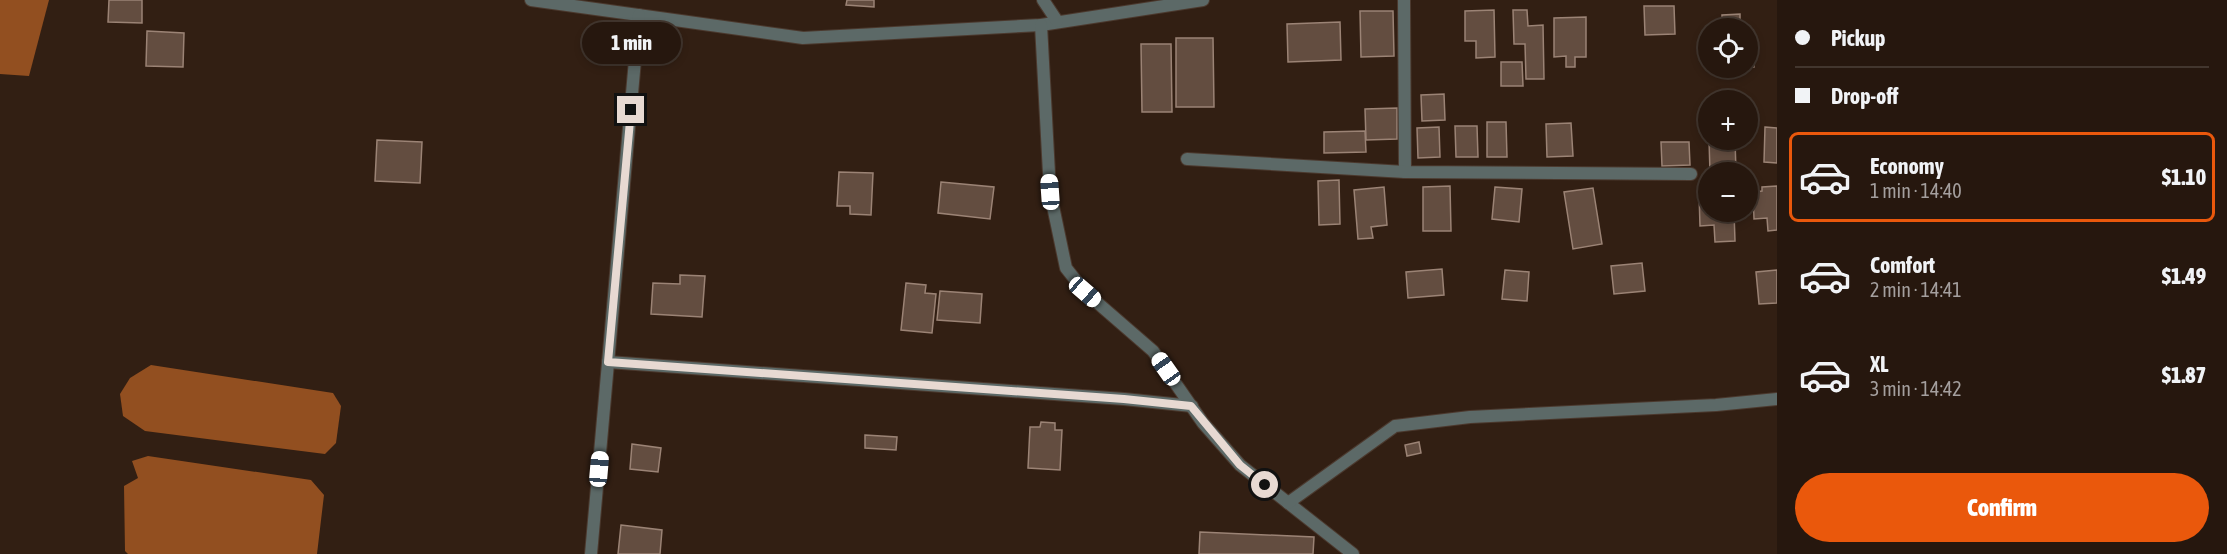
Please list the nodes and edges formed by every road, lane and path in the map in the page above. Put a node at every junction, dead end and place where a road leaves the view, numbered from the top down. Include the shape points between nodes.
1 (531, 0) edge
2 (1043, 0) edge
3 (1203, 0) edge
4 (1404, 0) edge
5 (639, 15) junction
6 (1057, 21) junction
7 (1041, 25) junction
8 (1187, 159) dead end
9 (1405, 172) junction
10 (1691, 174) dead end
11 (608, 362) junction
12 (1777, 399) edge
13 (1191, 406) junction
14 (1288, 503) junction
15 (591, 554) edge
16 (1353, 554) edge

1 - 5 street
2 - 6 street
3 - 6 street
4 - 9 street
5 - 7 street via 803,38
5 - 11 street
6 - 7 street
7 - 13 street via 1050,192 1066,268 1085,292 1153,351
8 - 9 street
9 - 10 street
11 - 13 street
11 - 15 street
12 - 14 street via 1470,417 1395,426
13 - 14 street via 1240,465
14 - 16 street

